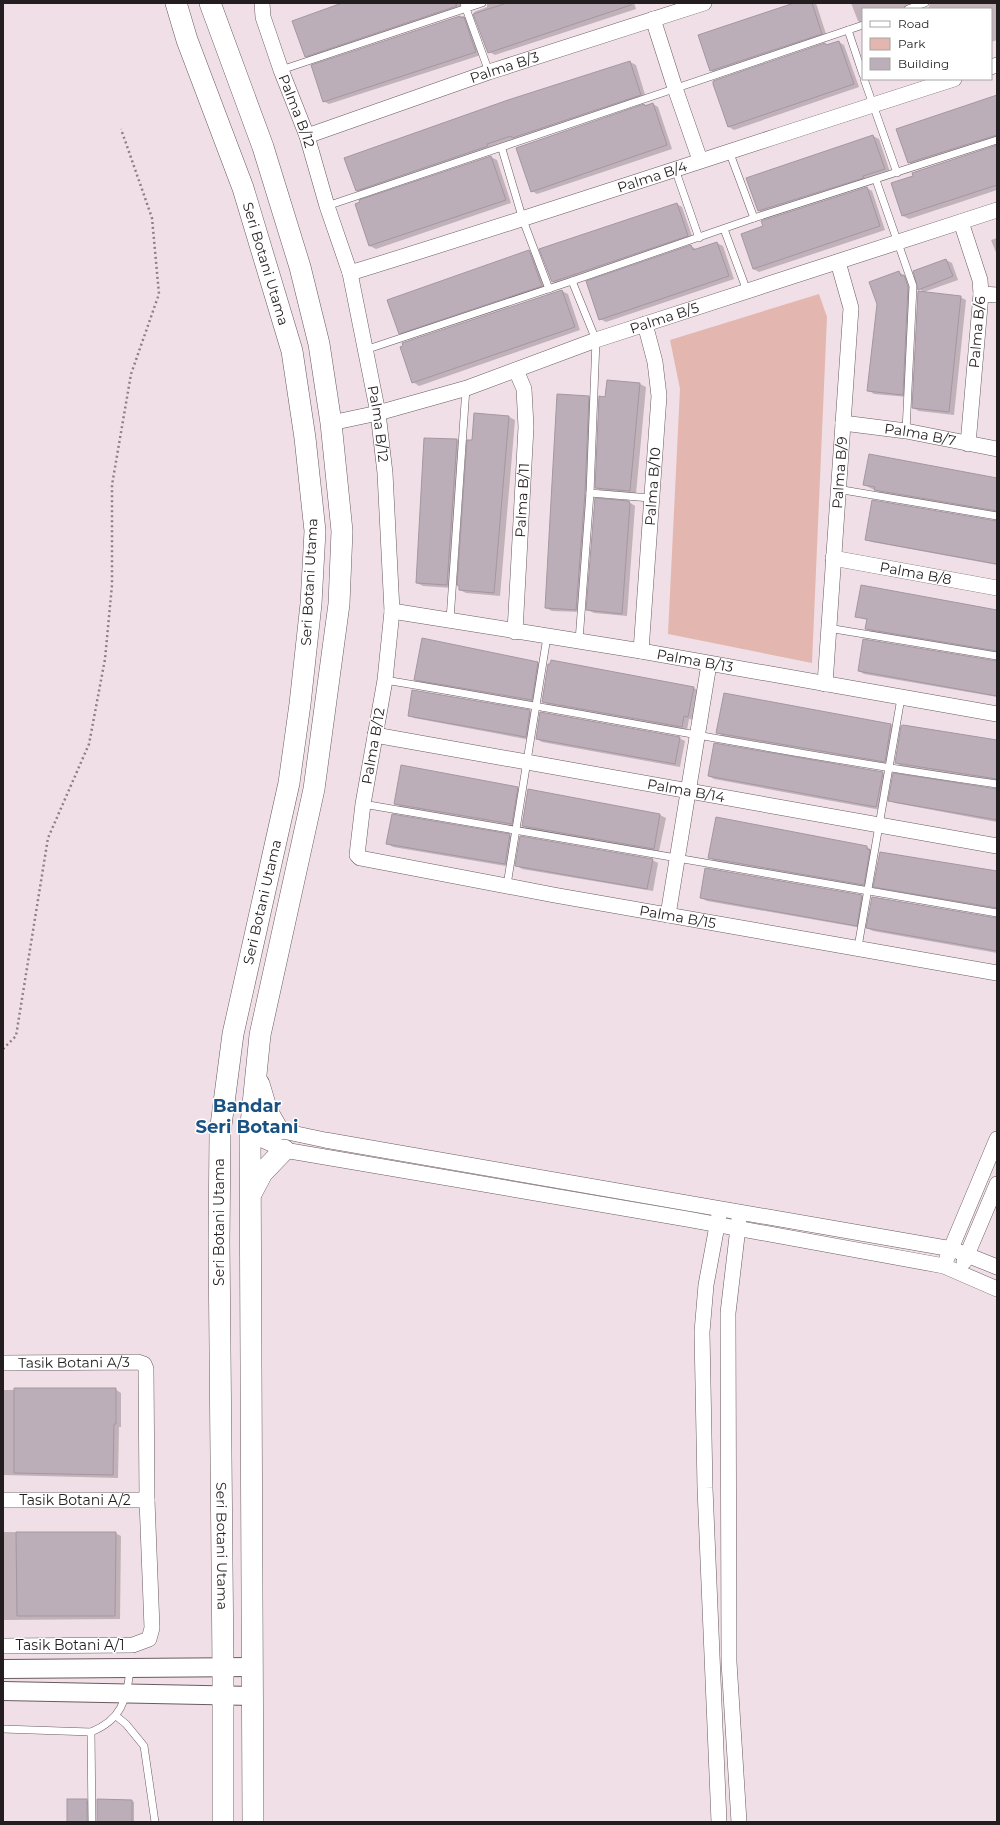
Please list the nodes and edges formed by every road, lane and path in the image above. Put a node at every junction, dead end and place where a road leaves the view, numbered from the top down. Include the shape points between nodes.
1 (176, 3) edge
2 (189, 3) edge
3 (210, 3) edge
4 (222, 3) edge
5 (262, 3) edge
6 (482, 3) edge
7 (704, 3) edge
8 (925, 3) edge
9 (465, 6) edge
10 (911, 8) edge
11 (653, 19) junction
12 (862, 25) edge
13 (218, 27) junction
14 (848, 30) junction
15 (187, 40) junction
16 (281, 70) junction
17 (489, 72) junction
18 (862, 72) edge
19 (864, 80) edge
20 (951, 80) edge
21 (675, 88) junction
22 (873, 105) junction
23 (122, 129) dead end
24 (307, 136) junction
25 (997, 140) edge
26 (502, 149) junction
27 (729, 151) junction
28 (700, 160) junction
29 (675, 169) junction
30 (897, 173) junction
31 (876, 180) junction
32 (327, 206) junction
33 (997, 210) edge
34 (754, 218) junction
35 (523, 220) junction
36 (961, 222) junction
37 (724, 229) junction
38 (698, 238) junction
39 (899, 242) junction
40 (838, 262) junction
41 (350, 273) junction
42 (572, 281) junction
43 (549, 289) junction
44 (747, 291) junction
45 (981, 294) junction
46 (997, 295) edge
47 (645, 324) junction
48 (596, 340) junction
49 (365, 350) junction
50 (516, 370) junction
51 (466, 388) junction
52 (378, 413) junction
53 (331, 423) junction
54 (843, 423) junction
55 (906, 431) junction
56 (968, 444) junction
57 (997, 449) edge
58 (837, 489) junction
59 (590, 493) junction
60 (650, 498) junction
61 (997, 516) edge
62 (833, 558) junction
63 (997, 588) edge
64 (392, 612) junction
65 (450, 620) junction
66 (828, 628) junction
67 (515, 632) junction
68 (547, 637) junction
69 (579, 641) junction
70 (641, 651) junction
71 (997, 656) edge
72 (709, 664) junction
73 (385, 680) junction
74 (824, 684) junction
75 (901, 698) junction
76 (536, 705) junction
77 (997, 714) edge
78 (375, 735) junction
79 (698, 735) junction
80 (527, 762) junction
81 (889, 769) junction
82 (997, 784) edge
83 (689, 791) junction
84 (363, 804) junction
85 (880, 825) junction
86 (517, 831) junction
87 (997, 846) edge
88 (360, 858) joint
89 (678, 858) junction
90 (507, 885) junction
91 (868, 891) junction
92 (997, 913) edge
93 (668, 915) junction
94 (858, 947) junction
95 (997, 972) edge
96 (3, 1049) edge
97 (230, 1058) junction
98 (256, 1074) junction
99 (278, 1130) junction
100 (250, 1134) junction
101 (997, 1139) edge
102 (284, 1150) junction
103 (219, 1161) junction
104 (997, 1184) edge
105 (251, 1193) junction
106 (720, 1208) junction
107 (740, 1212) junction
108 (962, 1223) junction
109 (717, 1225) junction
110 (980, 1226) junction
111 (737, 1229) junction
112 (919, 1243) junction
113 (952, 1249) junction
114 (968, 1254) junction
115 (993, 1265) edge
116 (944, 1266) junction
117 (959, 1273) junction
118 (997, 1289) edge
119 (3, 1363) edge
120 (3, 1500) edge
121 (147, 1500) junction
122 (3, 1646) edge
123 (253, 1667) junction
124 (223, 1668) junction
125 (3, 1669) edge
126 (130, 1669) junction
127 (3, 1691) edge
128 (128, 1692) junction
129 (222, 1696) junction
130 (253, 1696) junction
131 (116, 1716) junction
132 (3, 1730) edge
133 (91, 1732) junction
134 (92, 1822) edge
135 (156, 1822) edge
136 (223, 1822) edge
137 (253, 1822) edge
138 (719, 1822) edge
139 (739, 1822) edge

1 - 15 main road, Seri Botani Utama
2 - 15 main road via 194,27
3 - 13 main road, Seri Botani Utama
4 - 13 main road
5 - 16 street, Palma B/12 via 263,16
6 - 9 lane
7 - 11 street, Palma B/3
8 - 10 lane
9 - 16 lane
9 - 17 lane
11 - 17 street, Palma B/3
11 - 21 street
12 - 14 lane
13 - 53 main road, Seri Botani Utama via 263,147 300,267 319,344
14 - 18 lane
14 - 21 lane
15 - 97 main road, Seri Botani Utama via 243,188 292,350 315,531 310,612 288,783 254,933
16 - 24 street, Palma B/12
17 - 24 street, Palma B/3
19 - 22 lane
20 - 22 street, Palma B/4
21 - 26 lane
21 - 28 street
22 - 27 street, Palma B/4
22 - 30 lane
23 - 96 path via 152,218 159,294 131,374 112,485 112,585 105,659 89,744 48,838 16,1036
24 - 32 street, Palma B/12
25 - 30 lane
26 - 32 lane
26 - 35 lane
27 - 28 street, Palma B/4
27 - 34 lane
28 - 29 street, Palma B/4
29 - 35 street, Palma B/4
29 - 38 lane
30 - 31 lane
31 - 34 lane
31 - 39 lane
32 - 41 street, Palma B/12
33 - 36 street, Palma B/5
34 - 37 lane
35 - 41 street, Palma B/4
35 - 43 lane
36 - 39 street, Palma B/5
36 - 45 street, Palma B/6 via 980,280
37 - 38 lane
37 - 44 lane
38 - 42 lane
39 - 40 street, Palma B/5
39 - 55 lane via 913,286
40 - 44 street, Palma B/5
40 - 54 street, Palma B/9 via 851,308
41 - 49 street, Palma B/12
42 - 43 lane
42 - 48 lane
43 - 49 lane
44 - 47 street, Palma B/5
45 - 46 street
45 - 56 street, Palma B/6
47 - 48 street, Palma B/5
47 - 60 street, Palma B/10 via 655,362 658,396
48 - 50 street, Palma B/5
48 - 59 lane
49 - 52 street, Palma B/12
50 - 51 street, Palma B/5
50 - 67 street, Palma B/11 via 524,389 526,427
51 - 52 street, Palma B/5
51 - 65 lane
52 - 53 street, Palma B/5
52 - 64 street, Palma B/12 via 385,473
53 - 98 main road, Seri Botani Utama via 342,531 340,604 314,789 260,1034
54 - 55 street, Palma B/7
54 - 58 street, Palma B/9
55 - 56 street, Palma B/7
56 - 57 street, Palma B/7
58 - 61 lane
58 - 62 street, Palma B/9
59 - 60 lane
59 - 69 lane
60 - 70 street, Palma B/10
62 - 63 street, Palma B/8
62 - 66 street, Palma B/9
64 - 65 street, Palma B/13
64 - 73 street, Palma B/12
65 - 67 street, Palma B/13
66 - 71 lane
66 - 74 street, Palma B/9
67 - 68 street, Palma B/13
68 - 69 street, Palma B/13
68 - 76 lane
69 - 70 street, Palma B/13
70 - 72 street, Palma B/13
72 - 74 street, Palma B/13
72 - 79 street
73 - 76 lane
73 - 78 street, Palma B/12
74 - 75 street, Palma B/13
75 - 77 street, Palma B/13
75 - 81 lane
76 - 79 lane
76 - 80 lane
78 - 80 street, Palma B/14
78 - 84 street, Palma B/12
79 - 81 lane
79 - 83 street
80 - 83 street, Palma B/14
80 - 86 lane
81 - 82 lane
81 - 85 lane
83 - 85 street, Palma B/14
83 - 89 street
84 - 86 lane
84 - 88 street, Palma B/12 via 357,855
85 - 87 street, Palma B/14
85 - 91 lane
86 - 89 lane
86 - 90 lane
88 - 90 street, Palma B/15
89 - 91 lane
89 - 93 street
90 - 93 street, Palma B/15
91 - 92 lane
91 - 94 lane
93 - 94 street, Palma B/15
94 - 95 street, Palma B/15
97 - 100 main road via 236,1114
97 - 103 main road, Seri Botani Utama
98 - 99 main road via 268,1111
98 - 100 main road, Seri Botani Utama
99 - 100 street
99 - 106 street
100 - 102 street
100 - 103 main road via 231,1147
100 - 105 main road, Seri Botani Utama
101 - 108 street
102 - 105 main road via 262,1172
102 - 109 street
103 - 124 main road, Seri Botani Utama
104 - 110 street
105 - 123 main road, Seri Botani Utama
106 - 107 street
106 - 109 street
107 - 111 street
107 - 112 street
108 - 112 street via 946,1236
108 - 113 street
109 - 111 street
109 - 138 street via 706,1285 702,1332 705,1488
110 - 114 street
110 - 115 street via 982,1243
111 - 116 street
111 - 139 street via 728,1313 729,1654
112 - 113 street
113 - 114 street
113 - 116 street
114 - 115 street
114 - 117 street
116 - 117 street
117 - 118 street
119 - 121 street, Tasik Botani A/3 via 144,1364
120 - 121 street, Tasik Botani A/2
121 - 122 street, Tasik Botani A/1 via 152,1628 149,1639 133,1645
123 - 124 street
123 - 130 main road, Seri Botani Utama
124 - 126 street
124 - 129 main road, Seri Botani Utama
125 - 126 street
126 - 128 lane
127 - 128 street
128 - 129 street
128 - 131 lane
129 - 130 street
129 - 136 main road, Seri Botani Utama
130 - 137 main road, Seri Botani Utama
131 - 133 lane via 101,1728
131 - 135 lane via 144,1746
132 - 133 lane
133 - 134 lane

